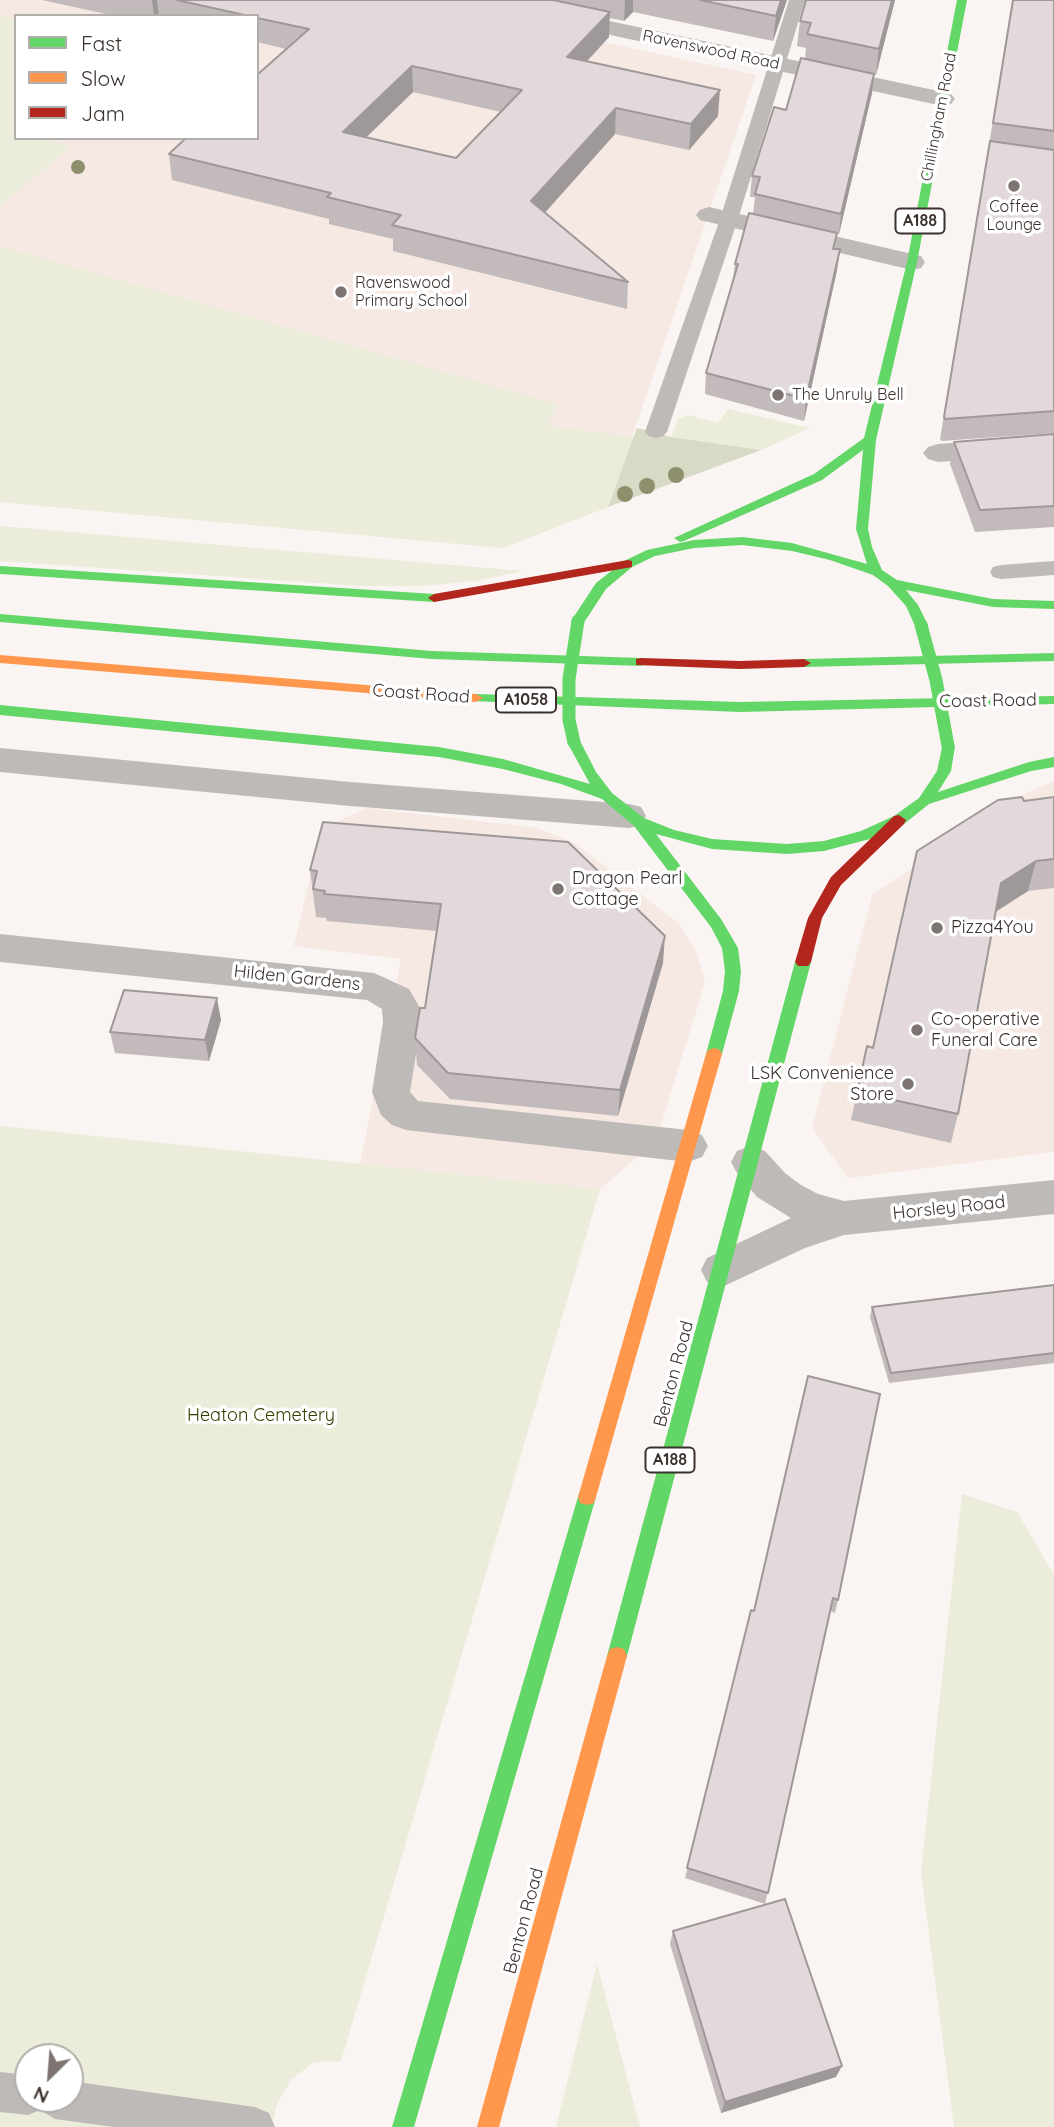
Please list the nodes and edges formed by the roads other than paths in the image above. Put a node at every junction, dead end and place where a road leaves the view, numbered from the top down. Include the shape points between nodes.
1 (479, 0) edge
2 (797, 0) edge
3 (962, 0) edge
4 (777, 64) junction
5 (943, 99) junction
6 (719, 217) junction
7 (912, 262) junction
8 (656, 432) dead end
9 (870, 440) junction
10 (1054, 444) edge
11 (938, 453) dead end
12 (651, 552) junction
13 (628, 564) junction
14 (1054, 568) edge
15 (0, 570) edge
16 (877, 572) junction
17 (1001, 572) dead end
18 (893, 583) junction
19 (1054, 605) edge
20 (0, 618) edge
21 (1054, 657) edge
22 (0, 659) edge
23 (1054, 700) edge
24 (0, 710) edge
25 (0, 760) edge
26 (1054, 762) edge
27 (924, 801) junction
28 (625, 811) junction
29 (899, 820) junction
30 (0, 948) edge
31 (688, 1146) junction
32 (751, 1162) junction
33 (1054, 1197) edge
34 (845, 1219) junction
35 (722, 1270) junction
36 (84, 2103) edge
37 (255, 2127) edge
38 (403, 2127) edge
39 (488, 2127) edge

1 - 4 street, Ravenswood Road
2 - 4 lane
3 - 5 main road, Chillingham Road / A188
4 - 5 street, Ravenswood Road
4 - 6 lane
5 - 7 main road, Chillingham Road / A188
6 - 7 street
6 - 8 lane
7 - 9 main road, Chillingham Road / A188
9 - 12 main road via 818,477
9 - 16 main road, Chillingham Road / A188 via 862,529
10 - 11 street
12 - 13 main road
12 - 16 main road via 742,541 834,557
13 - 15 main road via 441,598
13 - 28 main road, bridge via 601,586 578,621 569,680 574,742 590,774
14 - 17 lane
16 - 18 main road
18 - 19 main road via 993,603
18 - 27 main road, bridge via 912,605 921,625 948,747 944,771
20 - 21 main road via 445,655 740,665
22 - 23 main road, Coast Road / A1058 via 434,696 740,707
24 - 28 main road via 439,751 565,780
25 - 28 street via 350,794
26 - 27 main road
27 - 29 main road
28 - 29 main road via 670,834 712,844 787,849 824,846
28 - 31 main road via 716,923 730,948 731,991
29 - 32 main road, Benton Road / A188 via 836,881 815,918
30 - 31 street, Hilden Gardens via 374,987 396,999 401,1008 391,1092 406,1114
31 - 38 main road
32 - 34 street, Horsley Road via 787,1198
32 - 35 main road, Benton Road / A188
33 - 34 street, Horsley Road
34 - 35 street, Horsley Road via 792,1235
35 - 39 main road, Benton Road / A188
36 - 37 lane

